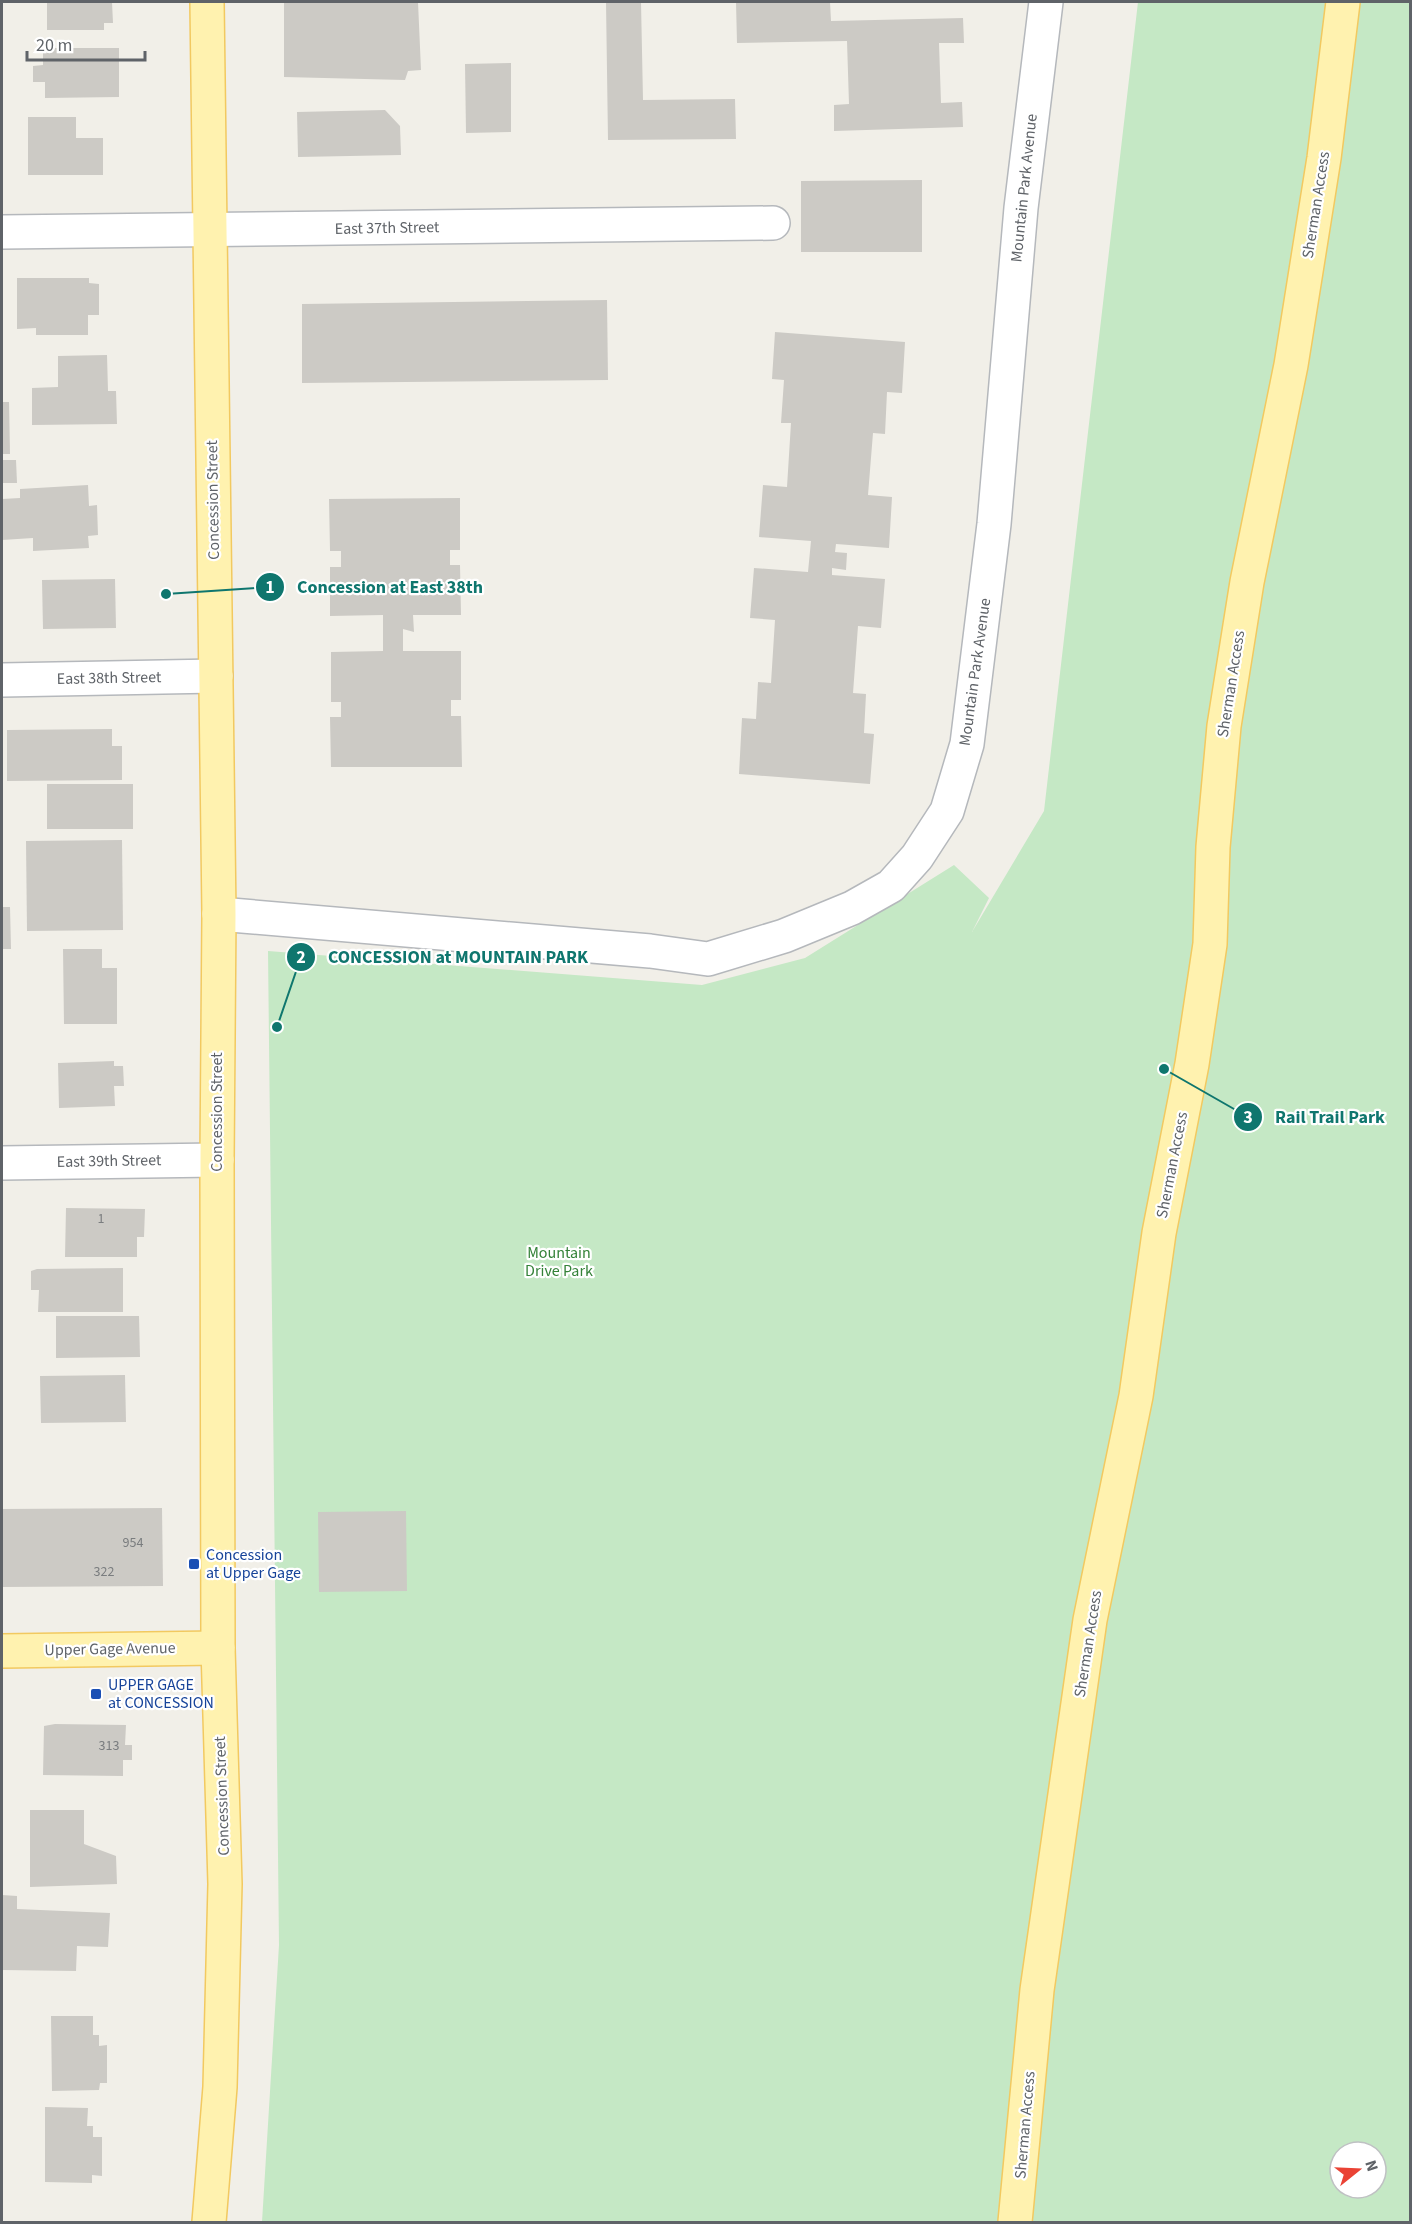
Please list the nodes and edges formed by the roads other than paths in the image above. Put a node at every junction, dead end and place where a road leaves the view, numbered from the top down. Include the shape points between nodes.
1 (207, 2) edge
2 (1046, 2) edge
3 (1343, 2) edge
4 (773, 223) dead end
5 (208, 230) junction
6 (2, 232) edge
7 (216, 676) junction
8 (2, 680) edge
9 (219, 914) junction
10 (216, 1160) junction
11 (2, 1163) edge
12 (218, 1648) junction
13 (2, 1651) edge
14 (209, 2223) edge
15 (1015, 2223) edge

1 - 5 main road, Concession Street
2 - 9 street, Mountain Park Avenue via 1021,208 994,524 967,744 947,811 917,857 891,886 852,908 784,936 708,959
3 - 15 main road, Sherman Access via 1324,158 1291,364 1247,582 1224,726 1213,847 1210,944 1192,1064 1159,1233 1136,1396 1087,1642 1037,1990
4 - 5 street, East 37th Street
5 - 6 street, East 37th Street
5 - 7 main road, Concession Street
7 - 8 street, East 38th Street
7 - 9 main road, Concession Street
9 - 10 main road, Concession Street
10 - 11 street, East 39th Street
10 - 12 main road, Concession Street
12 - 13 main road, Upper Gage Avenue
12 - 14 main road, Concession Street via 225,1884 220,2087

